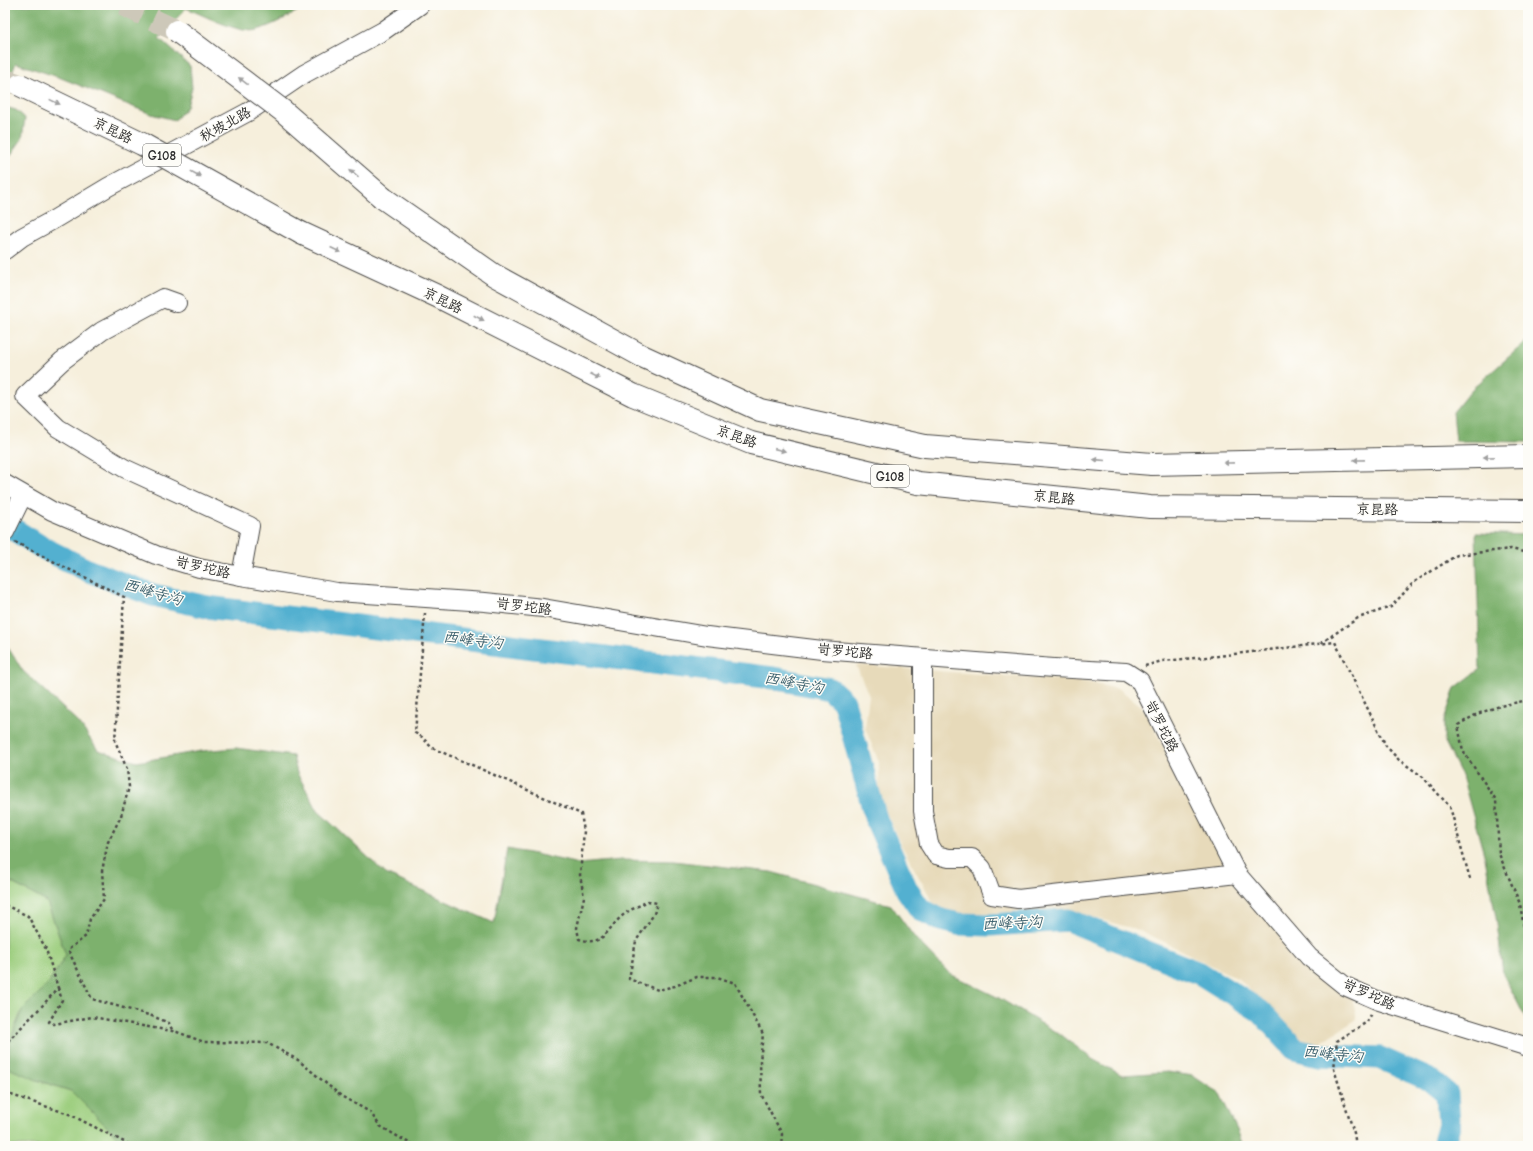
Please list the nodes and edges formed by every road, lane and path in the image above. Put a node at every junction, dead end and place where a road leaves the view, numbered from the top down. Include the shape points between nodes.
1 (420, 5) edge
2 (177, 31) tunnel mouth
3 (20, 85) tunnel mouth
4 (5, 250) edge
5 (177, 302) dead end
6 (1528, 456) edge
7 (5, 484) edge
8 (23, 495) junction
9 (1528, 510) edge
10 (10, 530) edge
11 (1528, 553) edge
12 (241, 576) junction
13 (425, 612) dead end
14 (1320, 644) junction
15 (923, 658) junction
16 (1126, 672) junction
17 (1528, 700) edge
18 (1237, 874) junction
19 (1470, 879) dead end
20 (5, 905) edge
21 (1528, 952) edge
22 (58, 988) junction
23 (1379, 1001) junction
24 (173, 1032) junction
25 (5, 1044) edge
26 (1528, 1047) edge
27 (5, 1093) edge
28 (132, 1146) edge
29 (414, 1146) edge
30 (781, 1146) edge
31 (1356, 1146) edge

1 - 4 street, 秋坡北路 via 383,31 304,74 248,112 108,187 22,237
6 -> 2 highway, bridge via 1152,464 925,446 760,410 642,356 494,274 384,198 283,111
3 -> 9 highway, 京昆路 / G108, bridge via 142,144 301,233 437,296 633,395 752,444 918,483 1150,507
5 - 12 street via 163,298 102,331 62,361 25,396 58,428 124,468 250,526
7 - 8 street, 岢罗坨路
8 - 10 street
8 - 12 street, 岢罗坨路 via 156,555 200,568
10 - 24 path via 124,597 115,741 127,769 129,787 122,816 108,842 102,870 104,899 90,919 86,936 68,950 92,999 152,1016 169,1023
11 - 14 path via 1511,549 1457,555 1413,583 1391,607 1358,618
12 - 15 street, 岢罗坨路 via 337,592 543,608 707,636 822,650
13 - 30 path via 415,733 432,748 581,814 584,831 580,875 584,897 576,928 579,939 588,942 600,940 622,916 648,901 657,903 654,914 636,941 629,979 658,990 697,978 717,977 736,984 763,1034 760,1061 761,1094 782,1134
14 - 16 path via 1162,661
14 - 19 path via 1335,642 1386,746 1399,760 1423,777 1450,807
15 - 16 street, 岢罗坨路
15 - 18 street via 923,811 929,844 936,855 972,858 982,868 992,895 1018,898
16 - 18 street, 岢罗坨路 via 1140,681
17 - 21 path via 1477,714 1458,726 1463,751 1496,800 1499,854 1520,904
18 - 23 street, 岢罗坨路 via 1309,957 1345,986
20 - 22 path via 28,916 46,949
22 - 24 path via 62,1000 49,1022 54,1024 92,1017
22 - 25 path
23 - 26 street, 岢罗坨路
23 - 31 path via 1367,1022 1337,1041 1334,1069
24 - 29 path via 204,1042 267,1043 298,1060 341,1096 370,1112 380,1126
27 - 28 path via 69,1114

